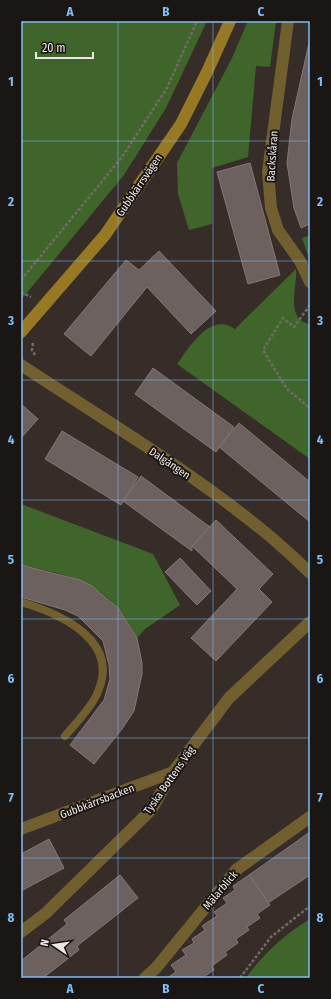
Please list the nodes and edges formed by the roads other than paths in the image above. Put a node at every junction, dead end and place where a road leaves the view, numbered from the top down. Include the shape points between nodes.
1 (230, 21) edge
2 (288, 21) edge
3 (310, 282) edge
4 (21, 332) edge
5 (21, 365) edge
6 (310, 573) edge
7 (21, 602) edge
8 (310, 622) edge
9 (65, 736) dead end
10 (173, 772) junction
11 (310, 817) edge
12 (21, 830) edge
13 (21, 932) edge
14 (145, 978) edge

1 - 4 street, Gubbkärrsvägen via 181,124 105,235
2 - 3 street, Backskåran via 268,172 271,208 278,230 300,261
5 - 6 street, Dalgången via 221,498 273,538
7 - 9 lane via 49,610 78,627 97,648 103,672 97,695
8 - 10 street, Tyska Bottens Väg via 229,698
10 - 12 street, Gubbkärrsbacken
10 - 13 street, Tyska Bottens Väg via 151,810 46,912
11 - 14 street, Mälarblick via 236,870

